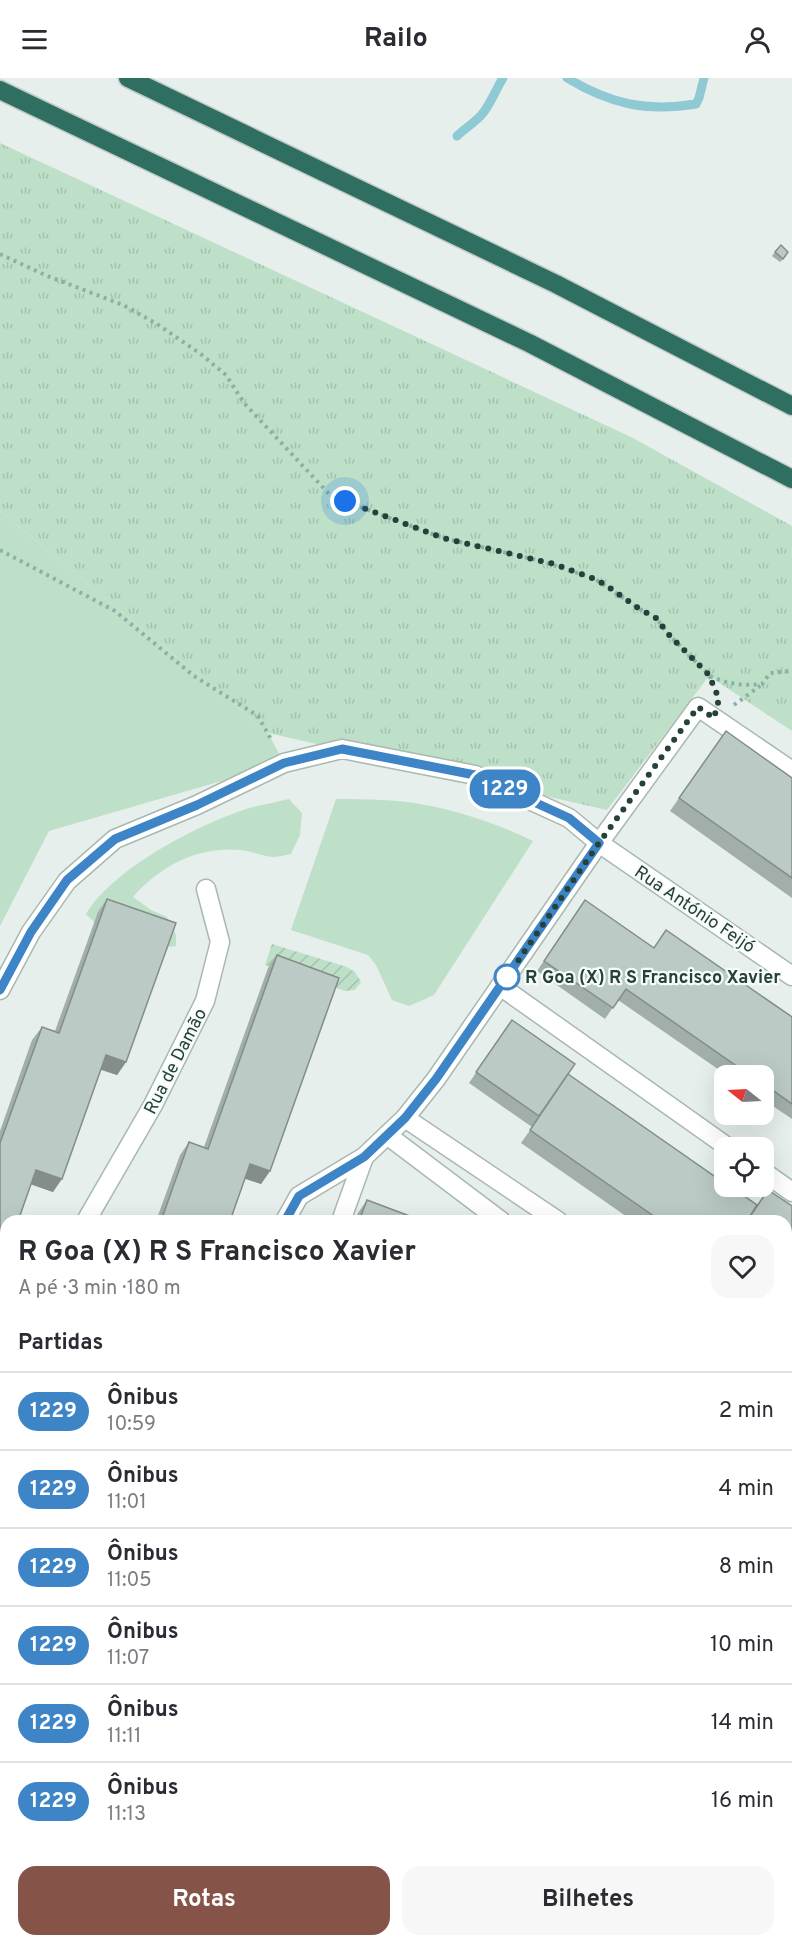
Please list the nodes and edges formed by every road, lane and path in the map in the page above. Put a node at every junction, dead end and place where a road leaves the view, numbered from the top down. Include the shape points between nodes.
1 (128, 78) edge
2 (0, 90) edge
3 (0, 254) edge
4 (792, 406) edge
5 (792, 479) edge
6 (0, 550) edge
7 (792, 671) edge
8 (709, 675) junction
9 (762, 684) junction
10 (714, 718) junction
11 (284, 763) junction
12 (792, 771) edge
13 (599, 843) junction
14 (206, 889) dead end
15 (792, 976) edge
16 (500, 986) junction
17 (0, 990) edge
18 (405, 1118) junction
19 (387, 1135) junction
20 (714, 1137) edge
21 (364, 1157) junction
22 (774, 1179) edge
23 (792, 1192) edge
24 (89, 1215) edge
25 (288, 1215) edge
26 (343, 1215) edge
27 (493, 1215) edge
28 (549, 1215) edge

1 - 4 highway via 556,284
2 - 5 highway via 529,343
3 - 8 path via 123,305 202,356 226,375 250,410 331,496 443,538 541,561 595,579 656,618
6 - 11 path via 115,611 194,676 258,716
7 - 9 path via 770,673
8 - 9 path via 747,686
8 - 10 path via 719,699
9 - 10 path
10 - 12 street
10 - 13 street via 698,707
11 - 13 street, Rua António Feijó via 342,749 475,775 569,818
11 - 17 street, Rua António Feijó via 115,839 67,880 31,932
13 - 15 street, Rua António Feijó
13 - 16 street
14 - 24 street, Rua de Damão via 220,942 205,1001 153,1105
16 - 18 street
16 - 20 street
18 - 19 street
18 - 28 street
19 - 21 street
19 - 27 street
21 - 25 street via 299,1196
21 - 26 street
22 - 23 street

